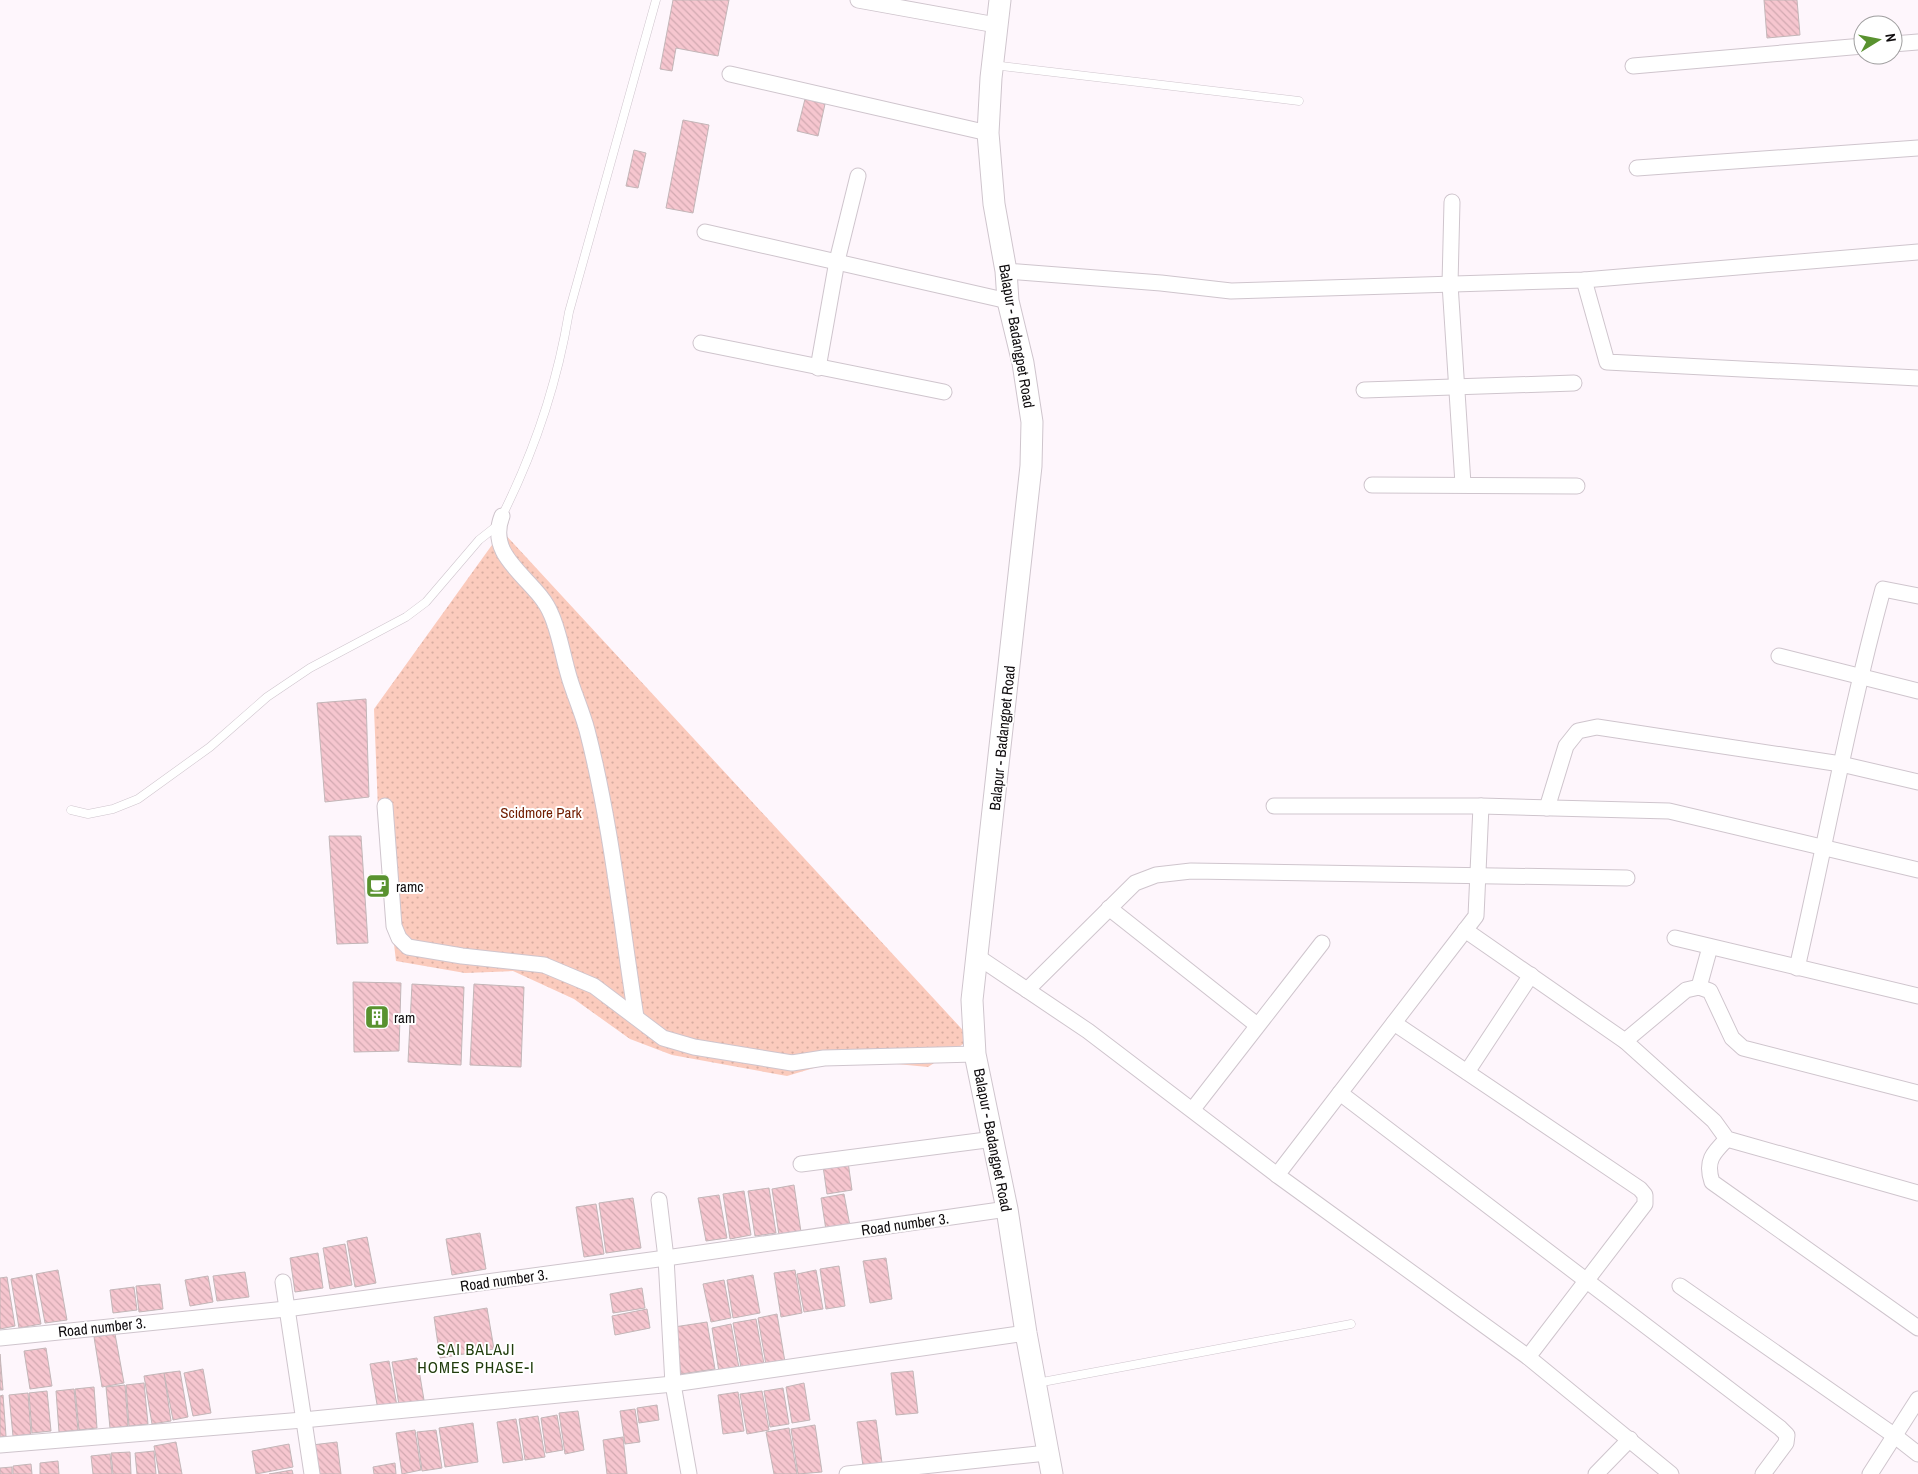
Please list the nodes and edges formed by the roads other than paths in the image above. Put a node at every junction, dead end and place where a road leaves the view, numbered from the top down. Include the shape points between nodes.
1 (656, 0) edge
2 (858, 0) edge
3 (1000, 0) edge
4 (996, 25) junction
5 (1918, 42) edge
6 (1903, 43) edge
7 (1853, 47) edge
8 (992, 65) junction
9 (1633, 66) dead end
10 (730, 74) dead end
11 (1299, 100) dead end
12 (988, 133) junction
13 (1918, 148) edge
14 (1637, 168) dead end
15 (858, 176) dead end
16 (1452, 202) dead end
17 (705, 232) dead end
18 (1918, 252) edge
19 (838, 261) junction
20 (1006, 271) junction
21 (1584, 280) junction
22 (1450, 284) junction
23 (1008, 301) junction
24 (701, 343) dead end
25 (818, 368) junction
26 (1918, 378) edge
27 (1574, 383) dead end
28 (1456, 386) junction
29 (1364, 390) dead end
30 (944, 392) dead end
31 (1463, 484) junction
32 (1372, 485) dead end
33 (1577, 486) dead end
34 (500, 520) junction
35 (1918, 596) edge
36 (1779, 656) dead end
37 (1859, 677) junction
38 (1918, 691) edge
39 (1841, 764) junction
40 (1918, 782) edge
41 (385, 806) dead end
42 (1274, 806) dead end
43 (1481, 806) junction
44 (1547, 808) junction
45 (71, 810) dead end
46 (1824, 847) junction
47 (1918, 870) edge
48 (1479, 875) junction
49 (1627, 878) dead end
50 (1109, 908) junction
51 (1465, 930) junction
52 (1676, 938) dead end
53 (1322, 943) dead end
54 (1710, 947) junction
55 (978, 957) junction
56 (1796, 968) junction
57 (1531, 975) junction
58 (1700, 987) junction
59 (1027, 990) junction
60 (1918, 996) edge
61 (636, 1017) junction
62 (1394, 1023) junction
63 (1257, 1025) junction
64 (1625, 1041) junction
65 (975, 1054) junction
66 (1467, 1072) junction
67 (1340, 1093) junction
68 (1918, 1093) edge
69 (1193, 1109) junction
70 (994, 1139) junction
71 (1727, 1139) junction
72 (801, 1164) dead end
73 (1277, 1175) junction
74 (1918, 1193) edge
75 (659, 1200) dead end
76 (1007, 1209) junction
77 (666, 1258) junction
78 (1586, 1281) junction
79 (283, 1282) dead end
80 (1680, 1286) dead end
81 (286, 1309) junction
82 (1351, 1324) dead end
83 (1918, 1328) edge
84 (1026, 1333) junction
85 (0, 1338) edge
86 (1528, 1357) junction
87 (673, 1384) junction
88 (1035, 1384) junction
89 (1918, 1399) edge
90 (303, 1420) junction
91 (1895, 1436) junction
92 (1630, 1439) junction
93 (0, 1445) edge
94 (1047, 1452) junction
95 (1918, 1454) edge
96 (312, 1474) edge
97 (689, 1474) edge
98 (847, 1474) edge
99 (1052, 1474) edge
100 (1596, 1474) edge
101 (1671, 1474) edge
102 (1763, 1474) edge
103 (1870, 1474) edge

1 - 34 lane via 569,312 550,402 533,450
2 - 4 street
3 - 4 street, Balapur - Badangpet Road
4 - 8 street, Balapur - Badangpet Road
5 - 6 street
7 - 9 street
8 - 11 lane
8 - 12 street, Balapur - Badangpet Road
10 - 12 street
12 - 20 street, Balapur - Badangpet Road via 994,204
13 - 14 street
15 - 19 street
16 - 22 street
17 - 19 street
18 - 21 street
19 - 23 street
19 - 25 street
20 - 22 street via 1230,290
20 - 23 street, Balapur - Badangpet Road
21 - 22 street
21 - 26 street via 1607,362
22 - 28 street
23 - 55 street, Balapur - Badangpet Road via 1023,363 1032,422 1031,466
24 - 25 street
25 - 30 street
27 - 28 street
28 - 29 street
28 - 31 street
31 - 32 street
31 - 33 street
34 - 45 lane via 426,602 406,617 310,668 267,697 210,747 138,799 88,814
34 - 61 street via 500,543 508,562 527,579 552,615 587,729 603,802
35 - 37 street via 1883,589
36 - 37 street
37 - 38 street
37 - 39 street
39 - 40 street
39 - 44 street via 1597,726 1578,731 1566,746
39 - 46 street
41 - 61 street via 394,926 408,947 544,965 594,986
42 - 43 street
43 - 44 street
43 - 48 street
44 - 46 street via 1669,811
46 - 47 street
46 - 56 street
48 - 49 street
48 - 50 street via 1191,871 1135,883
48 - 51 street via 1476,916
50 - 59 street
50 - 63 street
51 - 57 street
51 - 62 street
52 - 54 street
53 - 63 street
54 - 56 street
54 - 58 street
55 - 59 street
55 - 65 street, Balapur - Badangpet Road via 972,1000
56 - 60 street
57 - 64 street
57 - 66 street
58 - 64 street via 1686,990
58 - 68 street via 1710,991 1732,1038 1743,1048
59 - 69 street
61 - 65 street via 663,1038 694,1047 792,1063 824,1058
62 - 66 street
62 - 67 street
63 - 69 street
64 - 71 street via 1714,1121
65 - 70 street, Balapur - Badangpet Road
66 - 78 street via 1640,1189 1644,1195 1644,1204
67 - 73 street
67 - 78 street
69 - 73 street
70 - 72 street
70 - 76 street, Balapur - Badangpet Road
71 - 74 street
71 - 83 street via 1713,1153 1708,1170 1712,1182
73 - 86 street
75 - 77 street
76 - 77 street, Road number 3.
76 - 84 street, Balapur - Badangpet Road
77 - 81 street, Road number 3.
77 - 87 street
78 - 86 street
78 - 102 street via 1787,1435 1786,1443
79 - 81 street
80 - 91 street
81 - 85 street, Road number 3.
81 - 90 street
82 - 88 lane
84 - 87 street
84 - 88 street, Balapur - Badangpet Road
86 - 92 street
87 - 90 street
87 - 97 street
88 - 94 street, Balapur - Badangpet Road
89 - 91 street
90 - 93 street
90 - 96 street
91 - 95 street
91 - 103 street
92 - 100 street
92 - 101 street
94 - 98 street
94 - 99 street, Balapur - Badangpet Road

